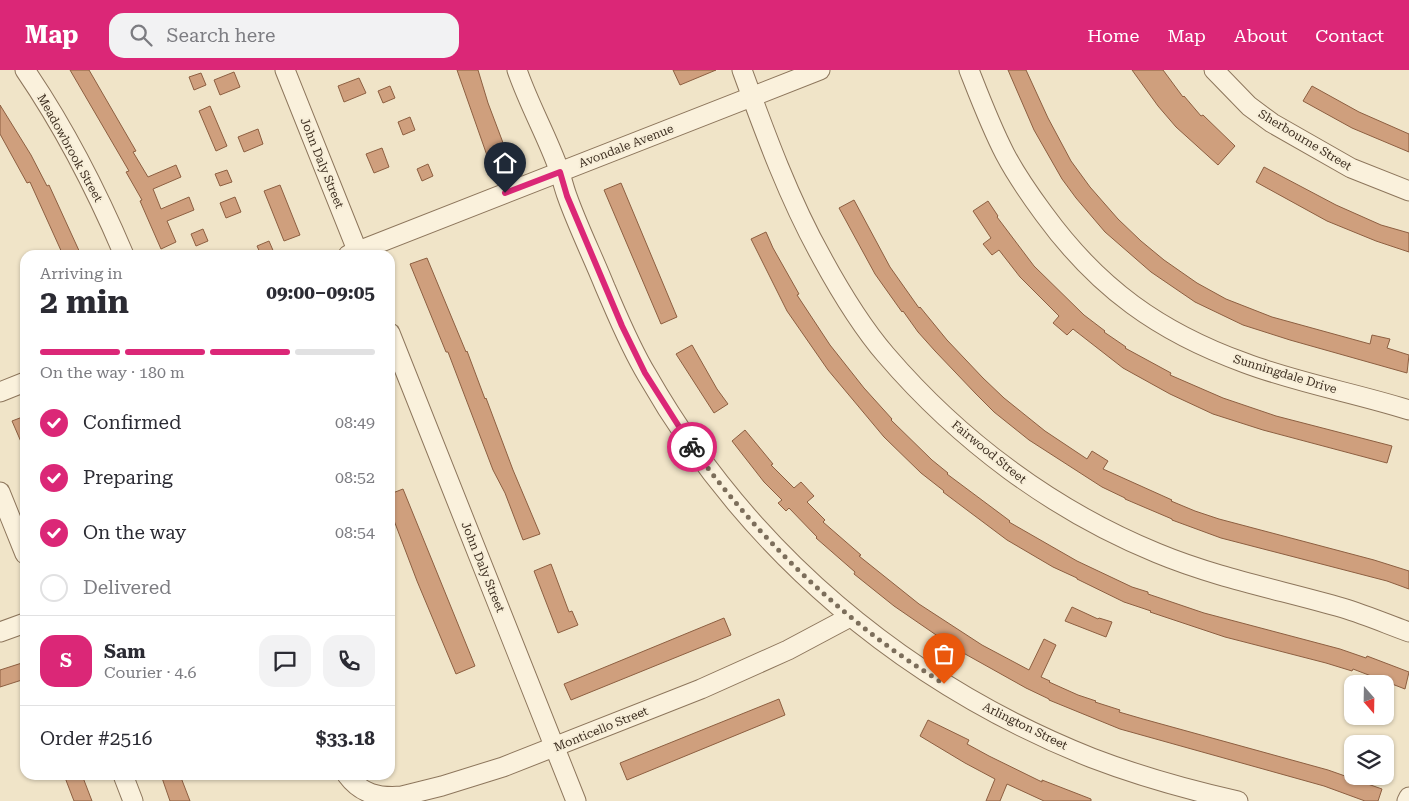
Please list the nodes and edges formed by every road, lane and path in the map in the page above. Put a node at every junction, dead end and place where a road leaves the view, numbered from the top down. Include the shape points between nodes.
1 (25, 70) edge
2 (285, 70) edge
3 (517, 70) edge
4 (742, 70) edge
5 (820, 70) edge
6 (969, 70) edge
7 (1214, 70) edge
8 (752, 97) junction
9 (560, 172) junction
10 (1409, 191) edge
11 (122, 250) edge
12 (353, 250) edge
13 (365, 250) edge
14 (395, 346) edge
15 (20, 384) edge
16 (0, 392) edge
17 (1409, 410) edge
18 (0, 492) edge
19 (20, 542) edge
20 (850, 617) junction
21 (20, 625) edge
22 (0, 632) edge
23 (1409, 632) edge
24 (554, 748) junction
25 (125, 780) edge
26 (352, 780) edge
27 (1409, 797) edge
28 (133, 801) edge
29 (576, 801) edge
30 (1238, 801) edge
31 (1407, 801) edge

1 - 11 street, Meadowbrook Street via 83,165
2 - 12 street, John Daly Street
3 - 9 street, Arlington Street
4 - 8 street, Fairwood Street
5 - 8 street, Avondale Avenue
6 - 17 street, Sunningdale Drive via 990,124 1026,189 1076,255 1134,307 1159,324 1244,363
7 - 10 street, Sherbourne Street via 1249,106 1272,123 1351,168
8 - 9 street, Avondale Avenue
8 - 23 street, Fairwood Street via 803,220 821,257 854,310 898,368 995,460 1074,513 1156,553 1228,578 1345,608
9 - 13 street, Avondale Avenue
9 - 20 street, Arlington Street via 622,326 672,418 714,477 753,523 803,575
14 - 24 street, John Daly Street
15 - 16 street
18 - 19 street
20 - 24 street, Monticello Street via 739,673
20 - 30 street, Arlington Street via 944,684 1051,740 1155,779
21 - 22 street
24 - 26 street, Monticello Street via 477,776 402,796 368,793
24 - 29 street, John Daly Street
25 - 28 street
27 - 31 street

